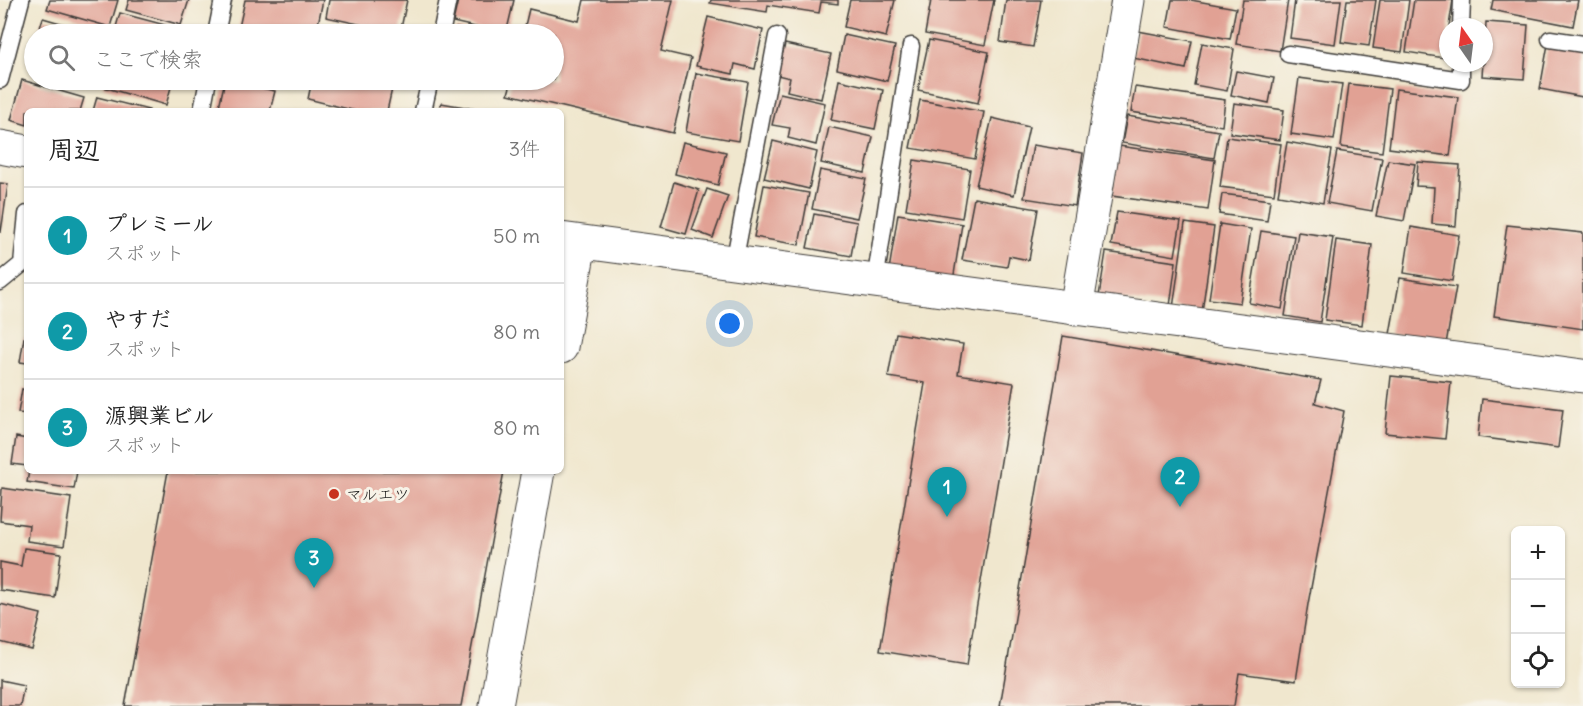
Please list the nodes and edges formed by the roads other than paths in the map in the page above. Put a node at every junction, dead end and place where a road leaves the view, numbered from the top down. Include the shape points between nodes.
1 (21, 0) edge
2 (223, 0) edge
3 (448, 0) edge
4 (1128, 0) edge
5 (1462, 0) edge
6 (1461, 18) edge
7 (218, 24) edge
8 (443, 24) edge
9 (777, 36) dead end
10 (1550, 39) dead end
11 (1583, 44) edge
12 (911, 46) dead end
13 (1288, 54) dead end
14 (1461, 72) edge
15 (0, 80) edge
16 (206, 90) edge
17 (428, 90) edge
18 (203, 108) edge
19 (424, 108) edge
20 (0, 147) edge
21 (24, 151) edge
22 (570, 241) edge
23 (24, 244) edge
24 (734, 263) junction
25 (0, 282) edge
26 (875, 282) junction
27 (1076, 309) junction
28 (564, 312) edge
29 (1583, 376) edge
30 (537, 474) edge
31 (496, 706) edge

1 - 15 lane
2 - 7 lane
3 - 8 lane
4 - 27 street
5 - 6 lane
9 - 24 lane
10 - 11 lane
12 - 26 lane
13 - 14 lane via 1461,80
16 - 18 lane
17 - 19 lane
20 - 21 street
22 - 24 street
22 - 28 street
23 - 25 lane via 22,264
24 - 26 street
26 - 27 street
27 - 29 street
30 - 31 street

